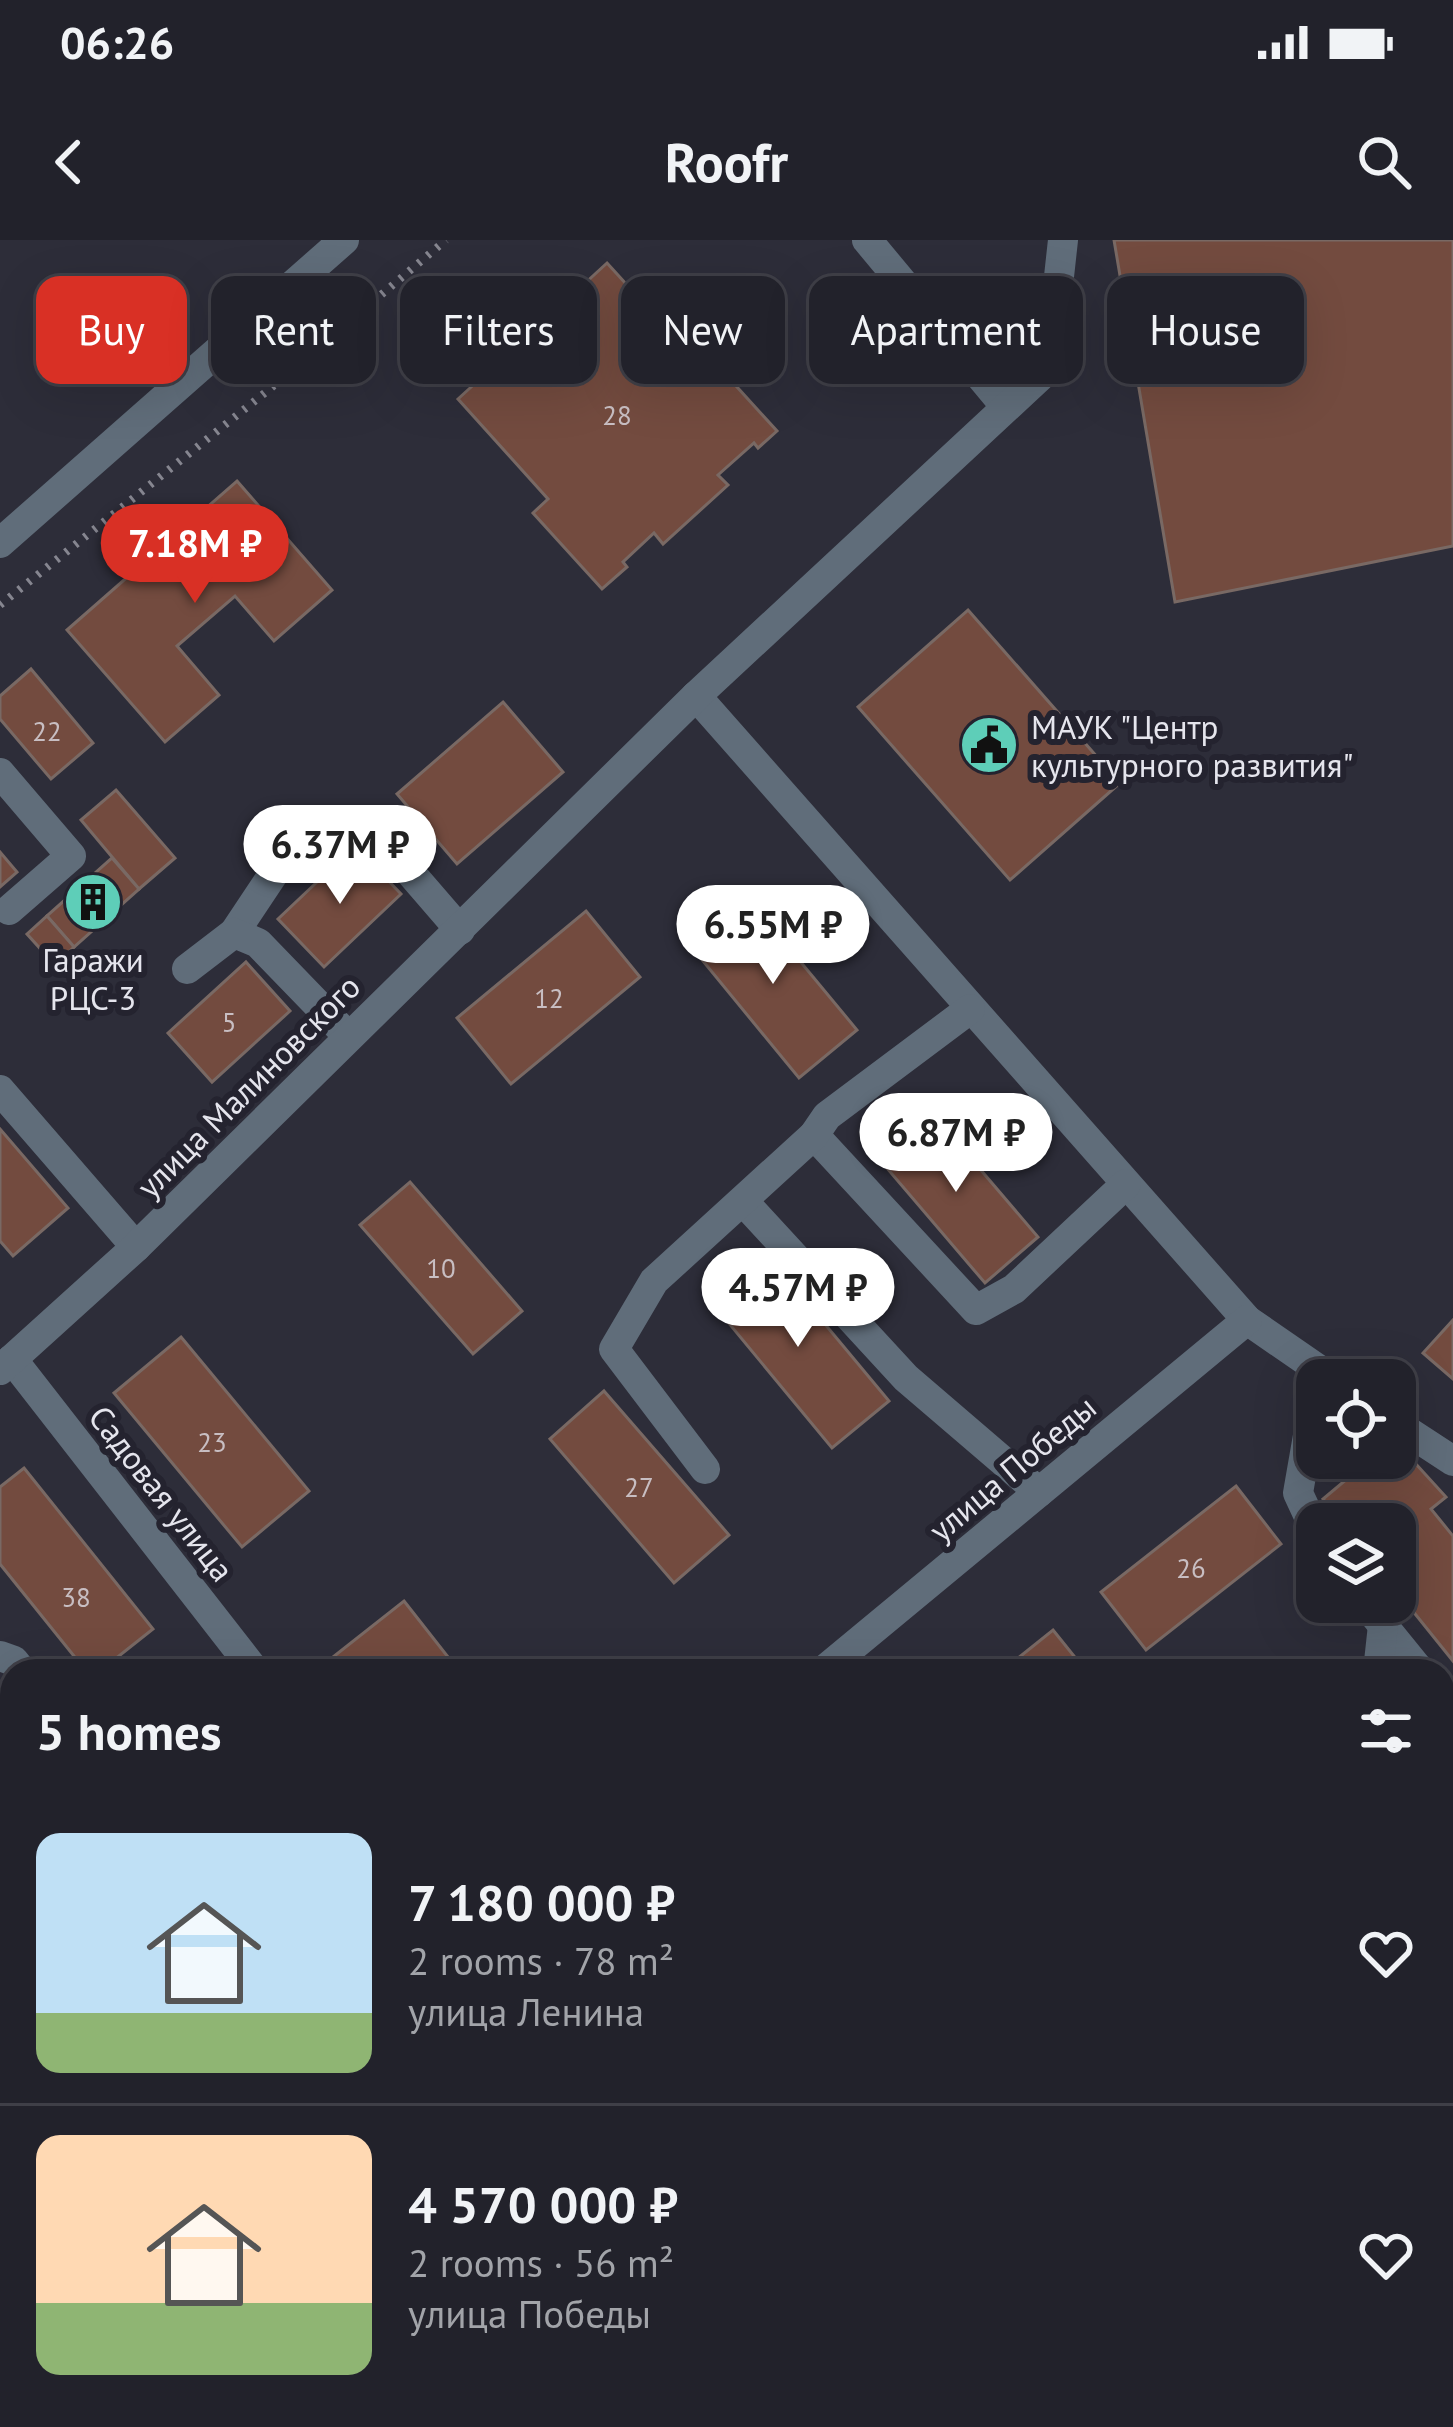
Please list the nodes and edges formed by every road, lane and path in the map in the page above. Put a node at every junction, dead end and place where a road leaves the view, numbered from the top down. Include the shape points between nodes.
1 (344, 240) edge
2 (446, 240) edge
3 (866, 240) edge
4 (1063, 240) edge
5 (1006, 407) junction
6 (0, 543) edge
7 (0, 605) edge
8 (696, 696) junction
9 (0, 772) edge
10 (9, 910) dead end
11 (460, 930) junction
12 (234, 933) junction
13 (187, 969) dead end
14 (970, 1009) junction
15 (348, 1036) junction
16 (0, 1090) edge
17 (814, 1135) junction
18 (1126, 1184) junction
19 (743, 1201) junction
20 (136, 1247) junction
21 (1247, 1320) junction
22 (1297, 1359) edge
23 (6, 1365) edge
24 (1416, 1437) edge
25 (1453, 1461) edge
26 (705, 1469) dead end
27 (1039, 1492) junction
28 (1374, 1623) edge
29 (1380, 1623) edge
30 (245, 1659) edge
31 (837, 1659) edge
32 (1377, 1659) edge
33 (1410, 1659) edge

1 - 6 street
2 - 7 path
3 - 5 street
4 - 5 street, улица Малиновского via 1049,368
5 - 8 street, улица Малиновского
8 - 11 street, улица Малиновского
8 - 14 street
9 - 10 street via 70,856
11 - 12 street via 365,820 284,858
11 - 15 street, улица Малиновского
12 - 13 street
12 - 15 street via 258,943
14 - 17 street via 827,1116
14 - 18 street
15 - 20 street, улица Малиновского
16 - 20 street
17 - 18 street via 976,1310 1014,1288
17 - 19 street
18 - 21 street
19 - 26 street via 654,1281 614,1349
19 - 27 street via 906,1378
20 - 23 street, улица Малиновского
21 - 22 street
21 - 27 street, улица Победы
23 - 30 street, Садовая улица
24 - 25 street
27 - 31 street, улица Победы
28 - 32 street
29 - 33 street

